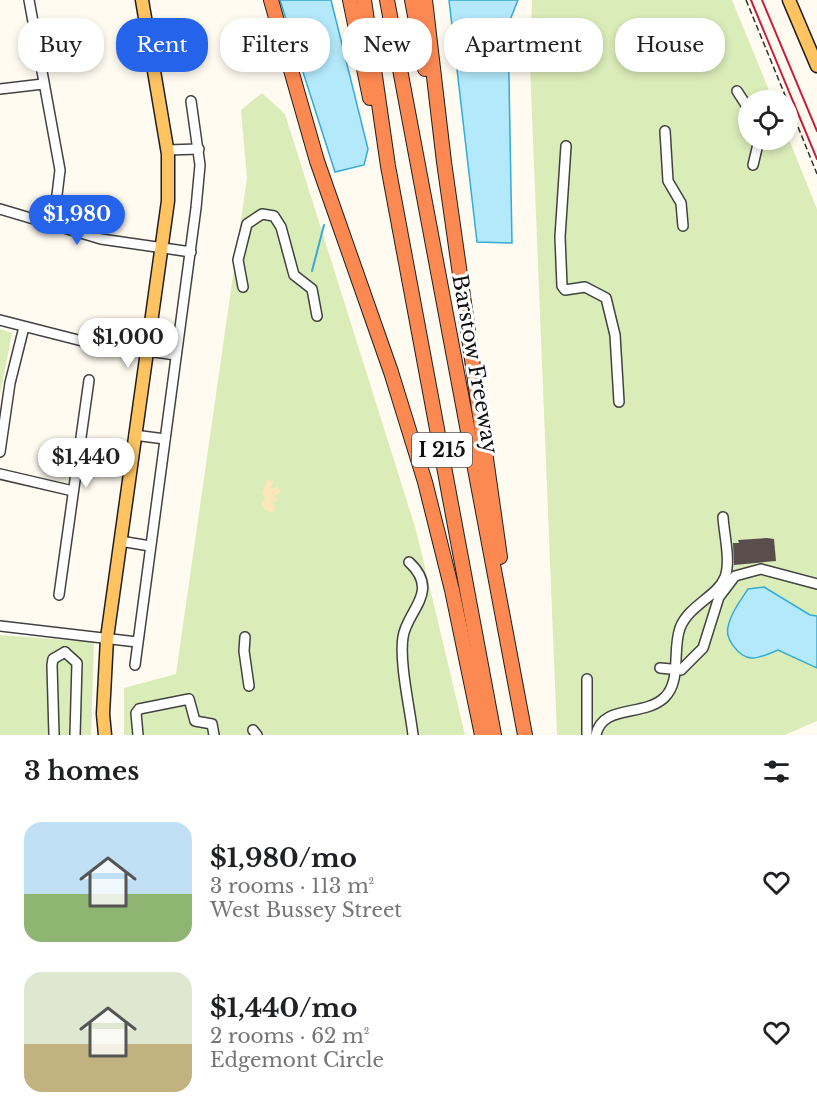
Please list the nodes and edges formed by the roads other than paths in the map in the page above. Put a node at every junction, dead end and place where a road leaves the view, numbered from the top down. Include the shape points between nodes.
1 (29, 0) edge
2 (142, 0) edge
3 (271, 0) edge
4 (350, 0) edge
5 (364, 0) edge
6 (387, 0) edge
7 (412, 0) edge
8 (425, 0) edge
9 (789, 0) edge
10 (817, 66) edge
11 (43, 84) junction
12 (0, 89) edge
13 (191, 101) dead end
14 (665, 131) dead end
15 (566, 146) dead end
16 (199, 149) junction
17 (167, 150) junction
18 (757, 150) edge
19 (444, 162) junction
20 (753, 165) dead end
21 (388, 166) junction
22 (0, 209) edge
23 (49, 224) junction
24 (683, 226) dead end
25 (162, 249) junction
26 (191, 252) junction
27 (243, 287) dead end
28 (317, 316) dead end
29 (0, 320) edge
30 (24, 327) junction
31 (146, 351) junction
32 (176, 354) junction
33 (89, 380) dead end
34 (4, 394) edge
35 (619, 402) dead end
36 (134, 435) junction
37 (165, 439) junction
38 (0, 452) edge
39 (0, 474) edge
40 (73, 491) junction
41 (723, 517) dead end
42 (120, 541) junction
43 (150, 546) junction
44 (409, 562) dead end
45 (726, 568) junction
46 (740, 573) junction
47 (817, 584) edge
48 (59, 595) dead end
49 (502, 618) junction
50 (0, 626) edge
51 (67, 633) junction
52 (245, 637) dead end
53 (107, 638) junction
54 (138, 642) junction
55 (64, 652) junction
56 (135, 665) dead end
57 (660, 668) dead end
58 (674, 670) junction
59 (587, 679) dead end
60 (249, 686) dead end
61 (54, 735) edge
62 (75, 735) edge
63 (105, 735) edge
64 (138, 735) edge
65 (214, 735) edge
66 (413, 735) edge
67 (482, 735) edge
68 (494, 735) edge
69 (525, 735) edge
70 (587, 735) edge
71 (596, 735) edge

1 - 11 street
2 - 17 main road
3 - 67 highway via 317,161 425,482
4 - 21 highway
5 - 21 highway, I 215
6 - 49 highway, Barstow Freeway / I 215
7 - 19 highway
8 - 19 highway
9 - 10 main road
11 - 12 street
11 - 23 street via 60,170
13 - 16 street
14 - 24 street via 668,181 681,203
15 - 35 street via 562,286 565,290 585,287 606,298 615,335
16 - 17 street
16 - 26 street
17 - 25 main road via 168,201
18 - 20 street
19 - 49 highway via 506,599
21 - 68 highway, I 215
22 - 23 street
23 - 25 street via 100,239
25 - 26 street
25 - 31 main road
26 - 32 street
27 - 28 street via 238,260 247,224 262,214 274,216 281,227 294,275 312,289
29 - 30 street
30 - 31 street via 90,344
30 - 34 street
31 - 32 street
31 - 36 main road
32 - 37 street
33 - 40 street
34 - 38 street
36 - 37 street
36 - 42 main road
37 - 43 street
39 - 40 street
40 - 48 street
41 - 45 street
42 - 43 street
42 - 53 main road
43 - 54 street
44 - 66 street via 418,575 422,596 402,639
45 - 46 street
45 - 58 street via 722,583 681,625
46 - 47 street via 761,569
46 - 58 street via 720,593 703,648 681,670
49 - 69 highway, Barstow Freeway / I 215
50 - 51 street
51 - 53 street
51 - 55 street
52 - 60 street
53 - 54 street
53 - 63 main road
54 - 56 street
55 - 61 street via 53,659 52,665
55 - 62 street via 77,663
57 - 58 street
58 - 71 street via 672,687 663,699 647,708 608,716
59 - 70 street
64 - 65 street via 139,709 189,699 195,721 212,724

